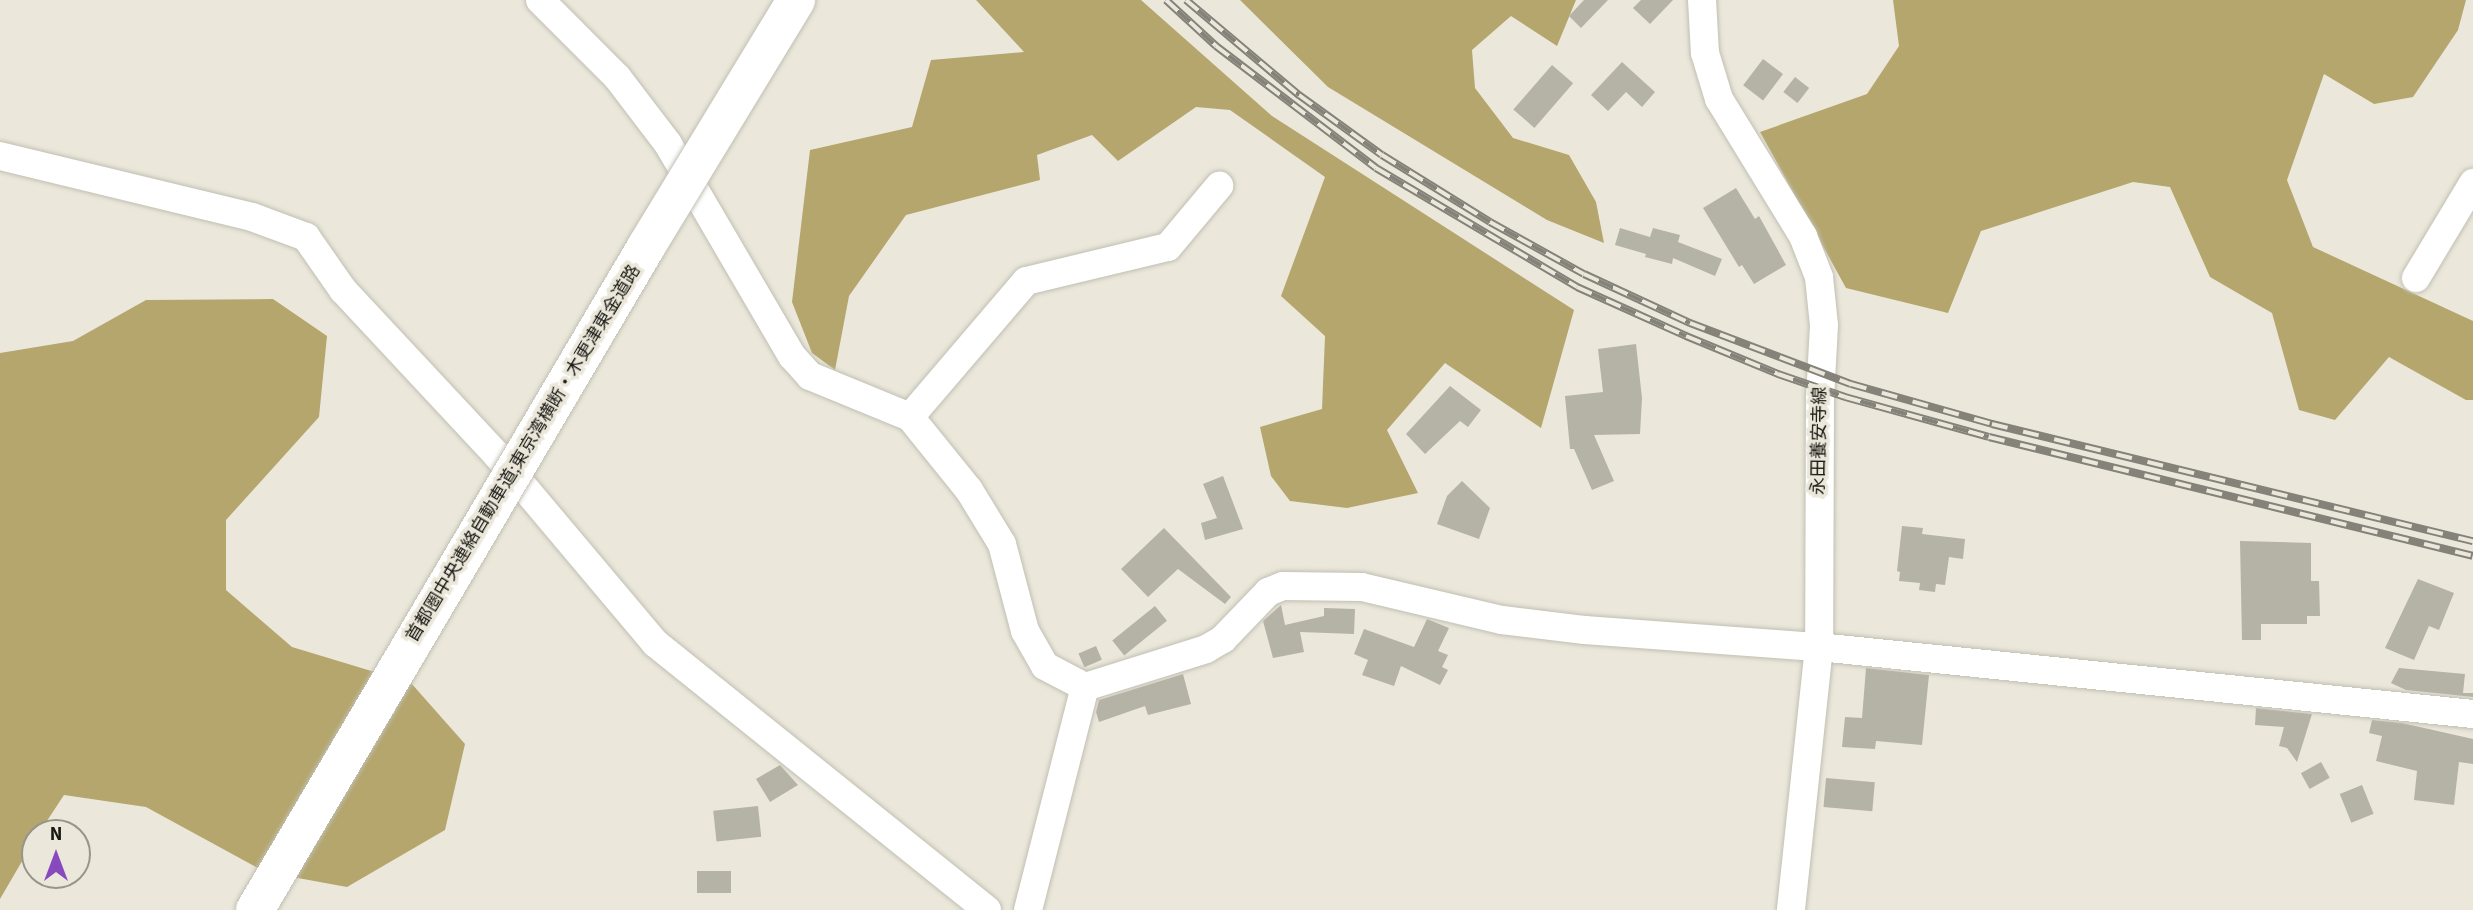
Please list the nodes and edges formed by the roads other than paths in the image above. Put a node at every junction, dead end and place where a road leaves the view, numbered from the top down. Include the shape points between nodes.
1 (540, 0) edge
2 (796, 0) edge
3 (1702, 0) edge
4 (0, 156) edge
5 (2473, 183) edge
6 (1219, 186) dead end
7 (2416, 278) dead end
8 (910, 417) junction
9 (1819, 647) junction
10 (1085, 687) junction
11 (2473, 715) edge
12 (255, 910) edge
13 (987, 910) edge
14 (1028, 910) edge
15 (1791, 910) edge

1 - 8 street via 617,76 668,144 792,356 810,376
2 - 12 highway, 首都圏中央連絡自動車道;東京湾横断・木更津東金道路, bridge
3 - 9 street, 永田養安寺線 via 1705,53 1719,100 1803,236 1819,277 1824,325 1819,398
4 - 13 street via 252,217 306,237 343,290 520,481 655,643
5 - 7 street
6 - 8 street via 1168,247 1026,281
8 - 10 street via 970,490 1002,544 1025,631 1045,666
9 - 10 street via 1585,630 1502,620 1362,587 1283,586 1268,592 1223,639 1206,649
9 - 11 street
9 - 15 street, 永田養安寺線
10 - 14 street

